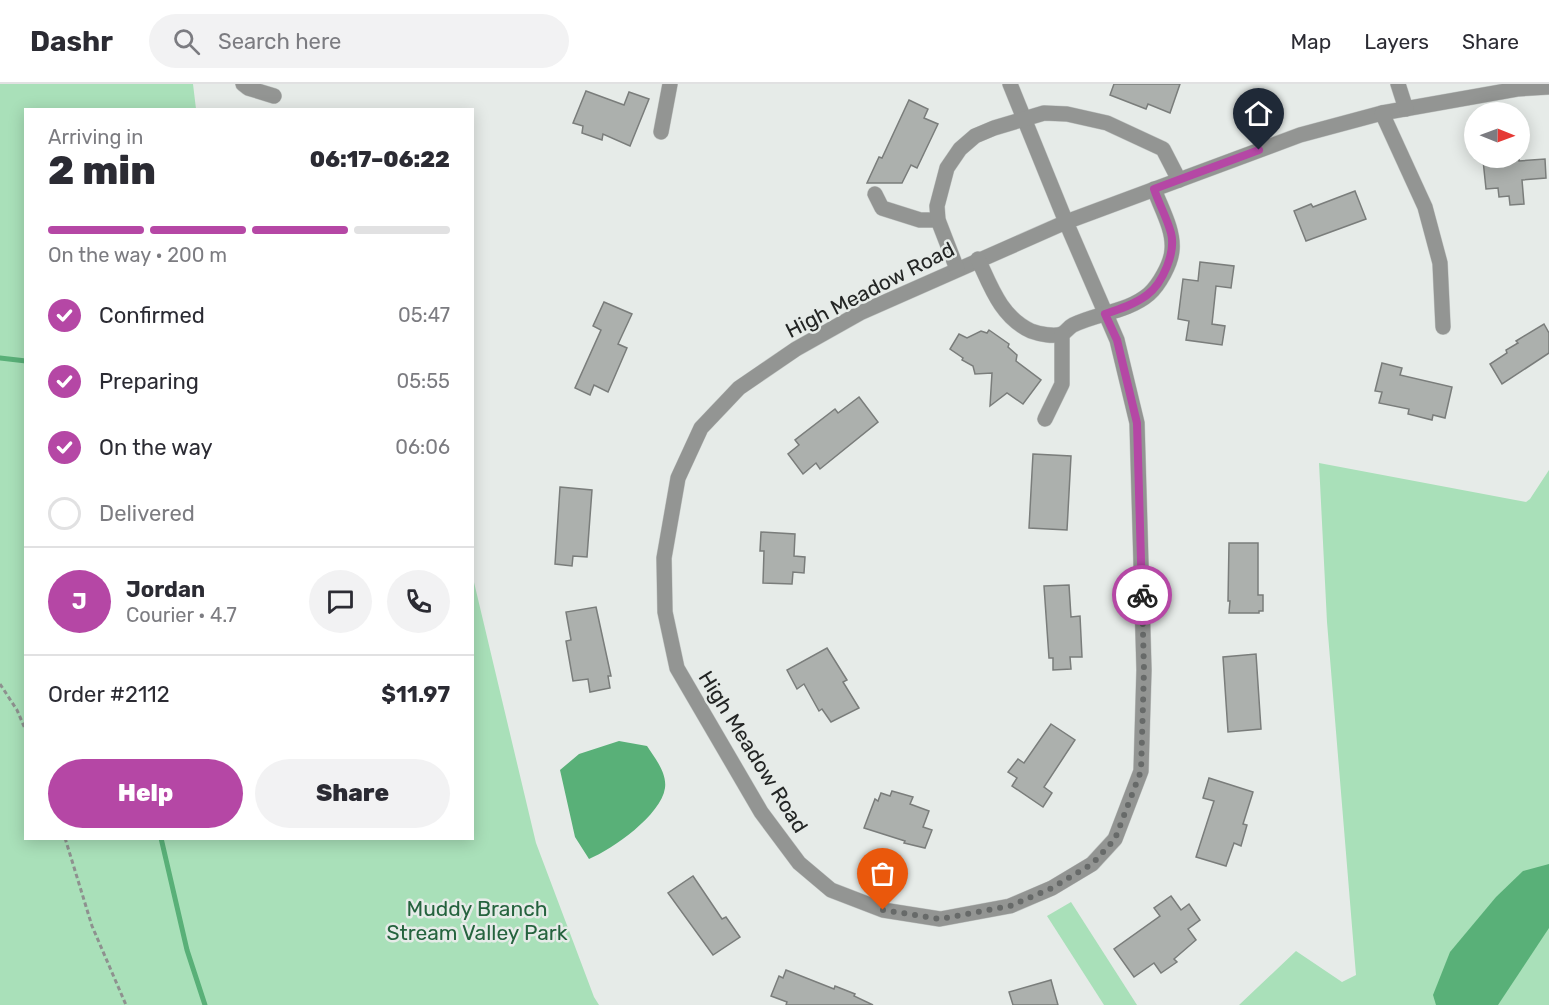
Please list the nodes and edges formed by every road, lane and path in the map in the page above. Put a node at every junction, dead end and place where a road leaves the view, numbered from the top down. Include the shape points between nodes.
1 (243, 84) edge
2 (670, 84) edge
3 (1010, 84) edge
4 (1398, 84) edge
5 (1549, 87) edge
6 (273, 96) dead end
7 (1406, 109) junction
8 (1382, 113) junction
9 (1023, 118) junction
10 (662, 132) dead end
11 (1179, 180) junction
12 (1154, 189) junction
13 (875, 194) dead end
14 (938, 220) junction
15 (1066, 222) junction
16 (978, 259) junction
17 (957, 269) junction
18 (1105, 314) junction
19 (1443, 327) dead end
20 (1062, 334) junction
21 (1045, 419) dead end
22 (0, 684) edge
23 (24, 727) edge
24 (66, 840) edge
25 (126, 1005) edge

1 - 6 street
2 - 10 street
3 - 9 street, High Meadow Road
4 - 7 street
5 - 7 street
7 - 8 street
8 - 11 street via 1300,135
8 - 19 street via 1425,207 1440,263
9 - 11 street via 1044,113 1107,123 1163,149
9 - 14 street via 975,136 960,149 947,168 937,206
9 - 15 street, High Meadow Road
11 - 12 street
12 - 15 street
12 - 18 street via 1172,234 1168,262 1150,294
13 - 14 street via 882,208 920,220
14 - 17 street
15 - 16 street, High Meadow Road
15 - 18 street, High Meadow Road
16 - 17 street, High Meadow Road
16 - 20 street via 998,302 1014,321 1032,331
17 - 18 street, High Meadow Road via 860,313 796,349 739,388 701,429 678,478 664,558 665,612 677,668 761,812 799,863 831,890 883,910 940,919 1010,906 1052,888 1092,864 1115,839 1141,771 1144,670 1137,423 1117,340
18 - 20 street via 1073,325
20 - 21 street via 1062,384
22 - 23 path
24 - 25 path via 92,926

